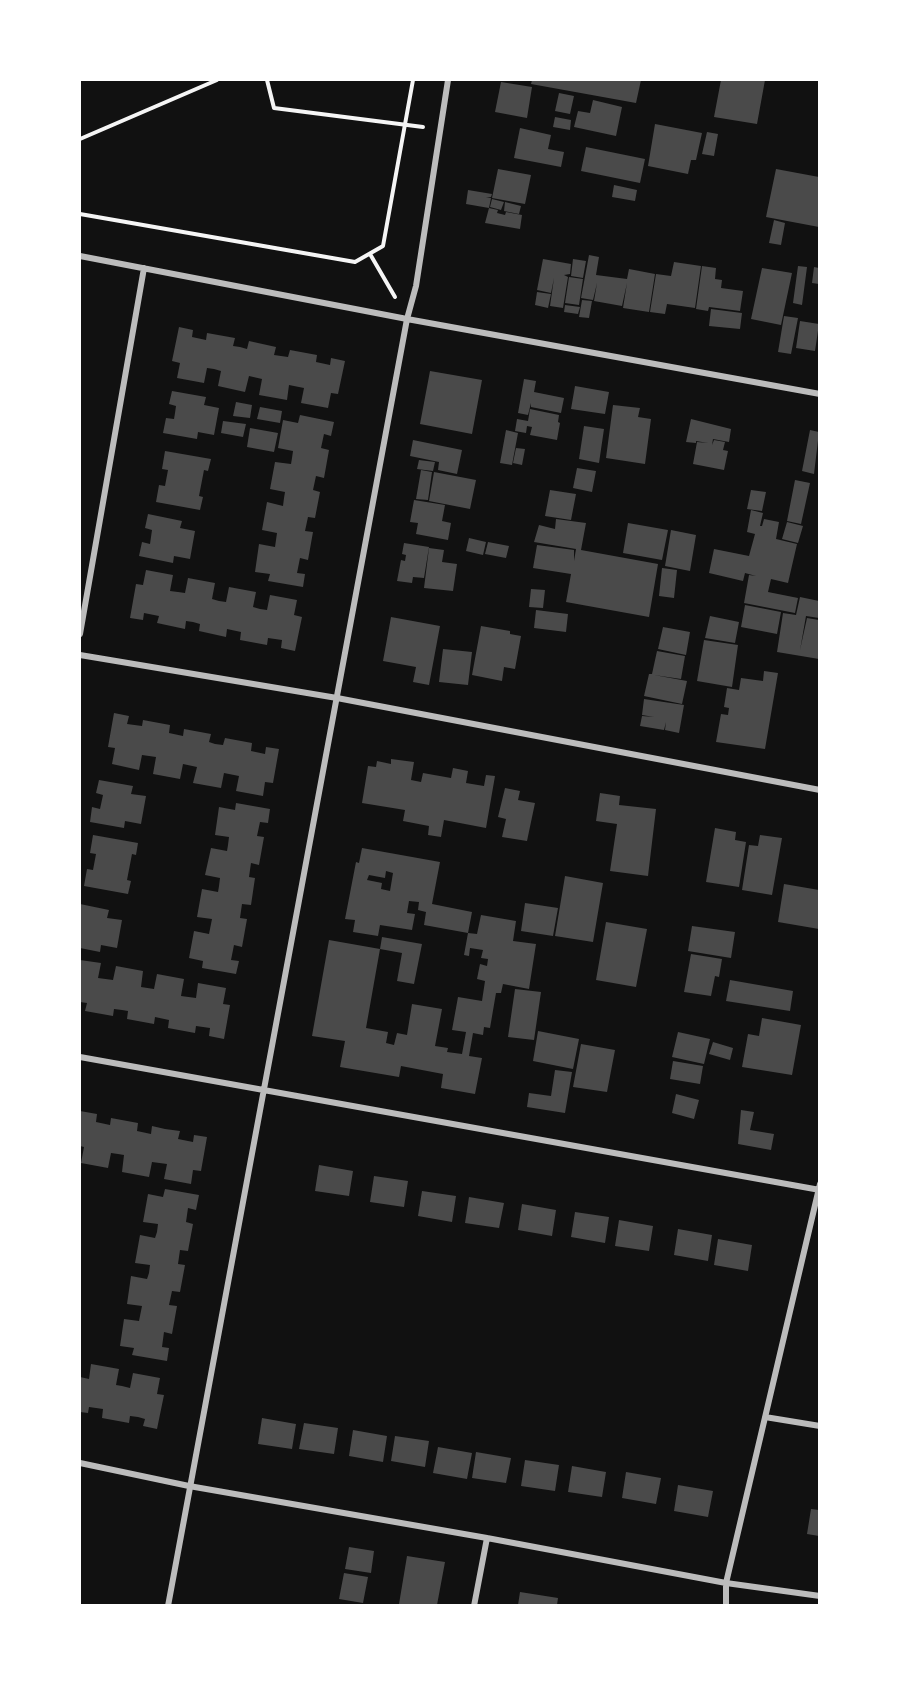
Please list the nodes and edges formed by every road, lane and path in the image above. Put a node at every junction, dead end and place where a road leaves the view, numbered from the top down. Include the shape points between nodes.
1 (217, 80) edge
2 (267, 80) edge
3 (413, 80) edge
4 (448, 80) edge
5 (405, 124) junction
6 (80, 139) edge
7 (80, 214) edge
8 (370, 254) junction
9 (80, 256) edge
10 (144, 268) junction
11 (407, 320) junction
12 (819, 394) edge
13 (80, 634) edge
14 (80, 656) edge
15 (337, 699) junction
16 (819, 790) edge
17 (80, 1057) edge
18 (264, 1090) junction
19 (819, 1188) edge
20 (765, 1417) junction
21 (819, 1426) edge
22 (80, 1463) edge
23 (189, 1486) junction
24 (487, 1538) junction
25 (726, 1582) junction
26 (819, 1596) edge
27 (168, 1605) edge
28 (474, 1605) edge
29 (726, 1605) edge

1 - 6 path
2 - 5 path via 274,108
3 - 5 path
4 - 11 street via 416,286
5 - 8 path via 383,246
7 - 8 path via 355,262
8 - 11 path
9 - 10 street
10 - 11 street
10 - 13 street
11 - 12 street
11 - 15 street
14 - 15 street
15 - 16 street
15 - 18 street
17 - 18 street
18 - 19 street
18 - 23 street
19 - 20 street
20 - 21 street
20 - 25 street
22 - 23 street
23 - 24 street
23 - 27 street
24 - 25 street
24 - 28 street
25 - 26 street
25 - 29 street

